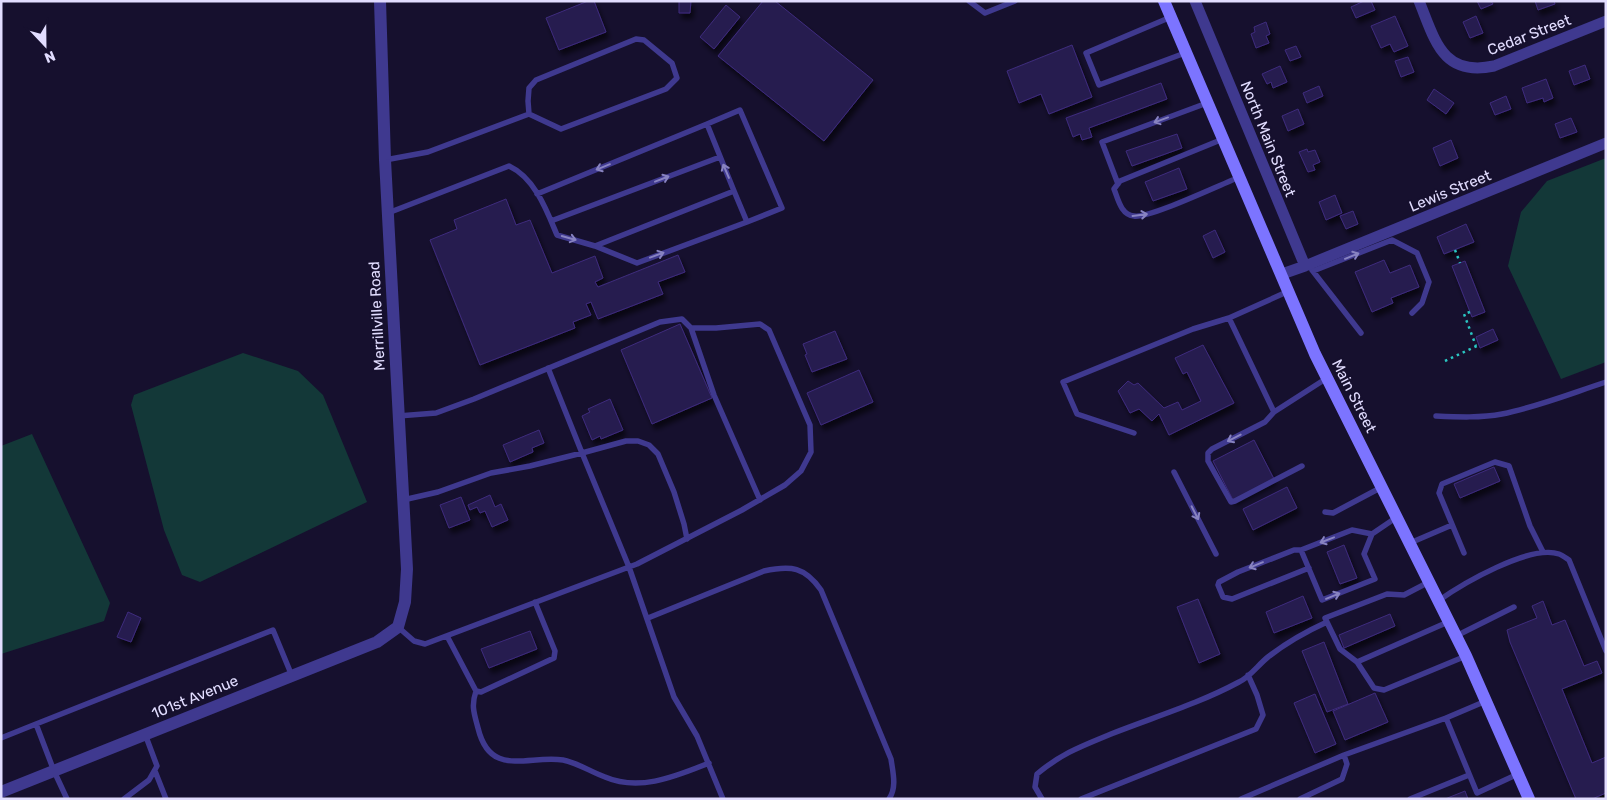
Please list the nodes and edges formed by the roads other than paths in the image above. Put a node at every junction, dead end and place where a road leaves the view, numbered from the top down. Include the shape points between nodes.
1 (380, 1) edge
2 (969, 1) edge
3 (1016, 1) edge
4 (1164, 1) edge
5 (1195, 1) edge
6 (1419, 1) edge
7 (1171, 17) junction
8 (1606, 21) edge
9 (1185, 53) junction
10 (1207, 103) junction
11 (529, 114) junction
12 (706, 124) junction
13 (1223, 139) junction
14 (1606, 143) edge
15 (720, 157) junction
16 (385, 160) junction
17 (1240, 177) junction
18 (1118, 184) junction
19 (734, 190) junction
20 (537, 194) junction
21 (388, 213) junction
22 (551, 221) junction
23 (747, 222) junction
24 (595, 246) junction
25 (1308, 267) junction
26 (1282, 274) junction
27 (1289, 291) junction
28 (1412, 313) dead end
29 (1228, 318) junction
30 (691, 328) junction
31 (1361, 333) dead end
32 (548, 368) junction
33 (1327, 378) junction
34 (1606, 382) edge
35 (1274, 412) junction
36 (398, 416) junction
37 (1436, 416) dead end
38 (1134, 433) dead end
39 (582, 453) junction
40 (1302, 466) dead end
41 (1174, 472) dead end
42 (1382, 487) junction
43 (402, 500) junction
44 (760, 500) junction
45 (1326, 512) dead end
46 (1397, 517) junction
47 (1452, 525) junction
48 (1372, 534) junction
49 (686, 539) junction
50 (1410, 543) junction
51 (1302, 550) junction
52 (1543, 552) junction
53 (1464, 553) dead end
54 (1216, 554) dead end
55 (629, 567) junction
56 (1309, 568) junction
57 (1429, 582) junction
58 (1438, 601) junction
59 (535, 602) junction
60 (1514, 607) dead end
61 (648, 618) junction
62 (1327, 622) junction
63 (1448, 622) junction
64 (398, 627) junction
65 (447, 636) junction
66 (1456, 636) junction
67 (1606, 651) edge
68 (1466, 656) junction
69 (1357, 662) junction
70 (1248, 675) junction
71 (292, 676) junction
72 (476, 691) junction
73 (1486, 701) junction
74 (1446, 718) junction
75 (36, 724) junction
76 (145, 734) junction
77 (1, 738) edge
78 (1344, 755) junction
79 (709, 763) junction
80 (54, 771) junction
81 (155, 771) junction
82 (1518, 774) junction
83 (1469, 775) junction
84 (1, 792) edge
85 (67, 799) edge
86 (124, 799) edge
87 (166, 799) edge
88 (723, 799) edge
89 (889, 799) edge
90 (1042, 799) edge
91 (1082, 799) edge
92 (1240, 799) edge
93 (1300, 799) edge
94 (1410, 799) edge
95 (1529, 799) edge

1 - 16 street, Merrillville Road
2 - 3 lane via 985,13
4 - 7 main road, Main Street
5 - 25 street, North Main Street
6 - 8 street, Cedar Street via 1443,53 1461,66 1481,69
7 - 9 main road, Main Street
7 - 9 lane via 1086,52 1099,86
9 - 10 main road, Main Street
10 - 13 main road, Main Street
10 -> 18 lane via 1102,142
11 - 11 lane via 561,129 666,89 677,78 672,63 644,40 636,39 536,80 529,88
11 - 16 lane via 428,152
12 - 15 lane
12 -> 20 lane
12 - 23 lane via 740,110 782,208
13 - 17 main road, Main Street
13 - 18 lane
14 - 25 street, Lewis Street
19 -> 15 lane
22 -> 15 lane
16 - 21 street, Merrillville Road
18 -> 17 lane via 1114,189 1120,204 1124,212 1134,216 1153,213
17 - 26 main road, Main Street
19 - 23 lane
19 - 24 lane
20 - 21 lane via 510,166
20 - 22 lane
21 - 36 street, Merrillville Road
22 -> 24 lane via 557,235
24 -> 23 lane via 637,263
25 - 26 street
25 -> 28 lane via 1392,240 1417,253 1429,282 1422,303
25 - 31 lane
26 - 27 main road, Main Street
27 - 29 lane
27 - 33 main road, Main Street
29 - 35 lane
29 - 38 lane via 1063,382 1076,414
30 - 32 lane via 682,319 660,322
30 - 44 lane via 714,395
30 - 44 lane via 760,324 769,330 810,425 811,452 801,471
32 - 36 lane via 436,413
32 - 39 lane
33 - 35 lane
33 - 42 main road, Main Street
34 - 37 lane via 1501,414
35 -> 40 lane via 1265,422 1212,449 1208,460 1231,502
36 - 43 street, Merrillville Road
39 - 43 lane via 491,473 438,492
39 - 49 lane via 626,441 649,445 658,454 674,492
39 - 55 lane
41 -> 54 lane
42 - 45 lane via 1333,513
42 - 46 main road, Main Street
43 - 64 street, Merrillville Road via 407,569 405,602
44 - 49 lane
46 - 48 lane
46 - 50 main road, Main Street
47 - 50 lane
47 - 52 lane via 1439,493 1442,484 1495,462 1502,463 1509,466 1530,526
47 - 53 lane
48 -> 51 lane via 1352,530
56 -> 48 lane via 1322,600 1375,579 1364,554
49 - 55 lane
50 - 57 main road, Main Street
51 - 56 lane
51 -> 56 lane via 1294,550 1238,572 1218,585 1223,597 1232,598
52 - 58 lane via 1484,573
52 - 67 lane via 1559,554 1569,560
55 - 59 lane
55 - 61 lane
57 - 58 main road, Main Street
57 - 62 lane via 1404,595 1386,594 1325,618
58 - 63 main road, Main Street
59 - 65 lane
59 - 72 lane via 555,651 554,658 481,692
60 - 66 lane
61 - 79 lane via 674,697
61 - 89 lane via 764,571 782,567 801,570 821,590 891,759 894,782
62 - 69 lane via 1340,648
62 - 70 lane via 1300,634
63 - 66 main road, Main Street
63 - 69 lane
64 - 65 lane via 414,641 425,644
64 - 71 street, 101st Avenue via 377,642
65 - 72 lane
66 - 68 main road, Main Street
68 - 69 lane via 1384,690 1374,688
68 - 73 main road, Main Street
70 - 90 lane via 1209,697 1069,751 1054,760 1037,774 1035,787
70 - 91 lane via 1263,714 1256,729
71 - 75 lane via 273,630
71 - 76 street, 101st Avenue
72 - 79 lane via 472,703 480,737 495,756 507,761 569,761 607,778 641,784 660,781
73 - 74 lane
73 - 82 main road, Main Street
74 - 78 lane
74 - 83 lane
75 - 77 lane
75 - 80 lane
76 - 80 street, 101st Avenue
76 - 81 lane via 157,766
78 - 92 lane
78 - 93 lane via 1347,764 1342,778
79 - 88 lane
80 - 84 street, 101st Avenue
80 - 85 lane
81 - 86 lane via 149,780
81 - 87 lane
82 - 83 lane via 1477,793
82 - 95 main road, Main Street
83 - 94 lane

